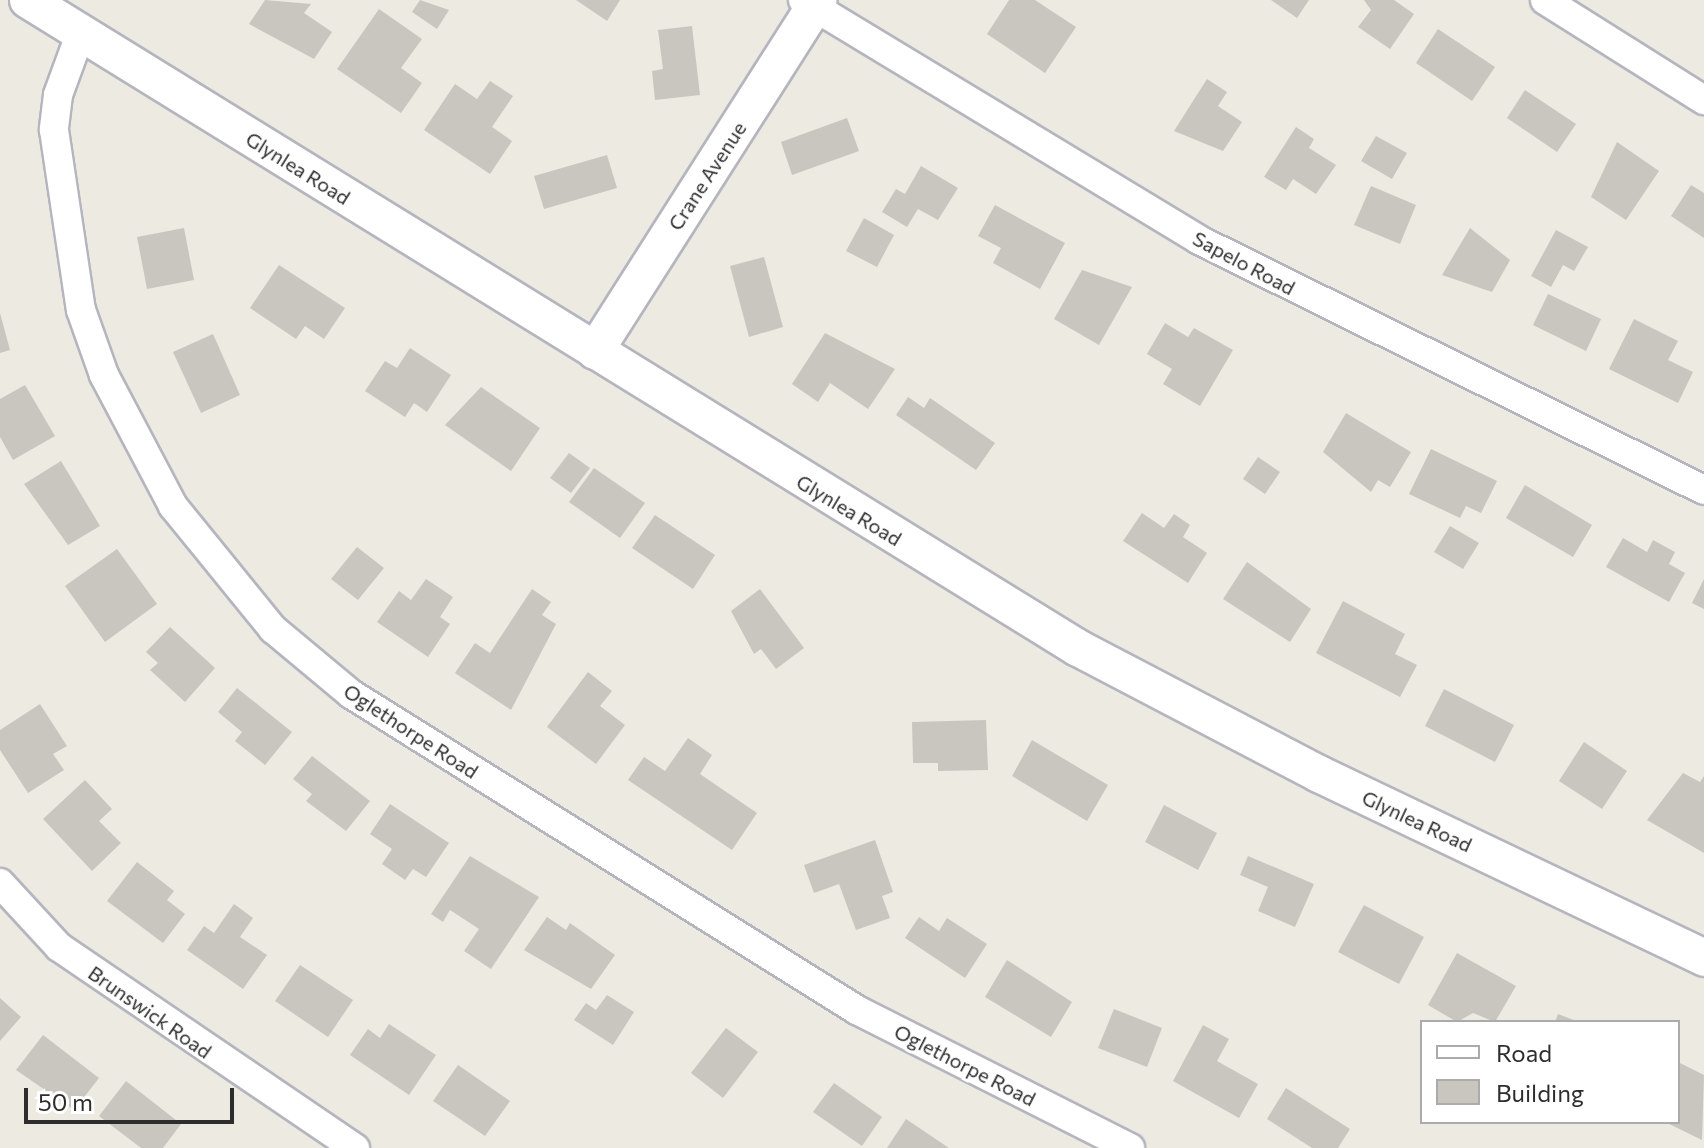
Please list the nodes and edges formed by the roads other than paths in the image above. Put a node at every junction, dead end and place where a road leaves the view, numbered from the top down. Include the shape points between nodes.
1 (28, 0) edge
2 (1545, 0) edge
3 (812, 2) edge
4 (81, 32) junction
5 (1704, 100) edge
6 (595, 351) junction
7 (1704, 490) edge
8 (0, 883) edge
9 (1704, 958) edge
10 (355, 1148) edge
11 (1130, 1148) edge

1 - 4 street, Glynlea Road
2 - 5 street
3 - 6 street, Crane Avenue
3 - 7 street, Sapelo Road via 1199,240
4 - 6 street, Glynlea Road
4 - 11 street, Oglethorpe Road via 58,95 54,130 81,310 104,375 173,506 273,629 351,694 857,1010
6 - 9 street, Glynlea Road via 1078,648 1319,774
8 - 10 street, Brunswick Road via 81,964

